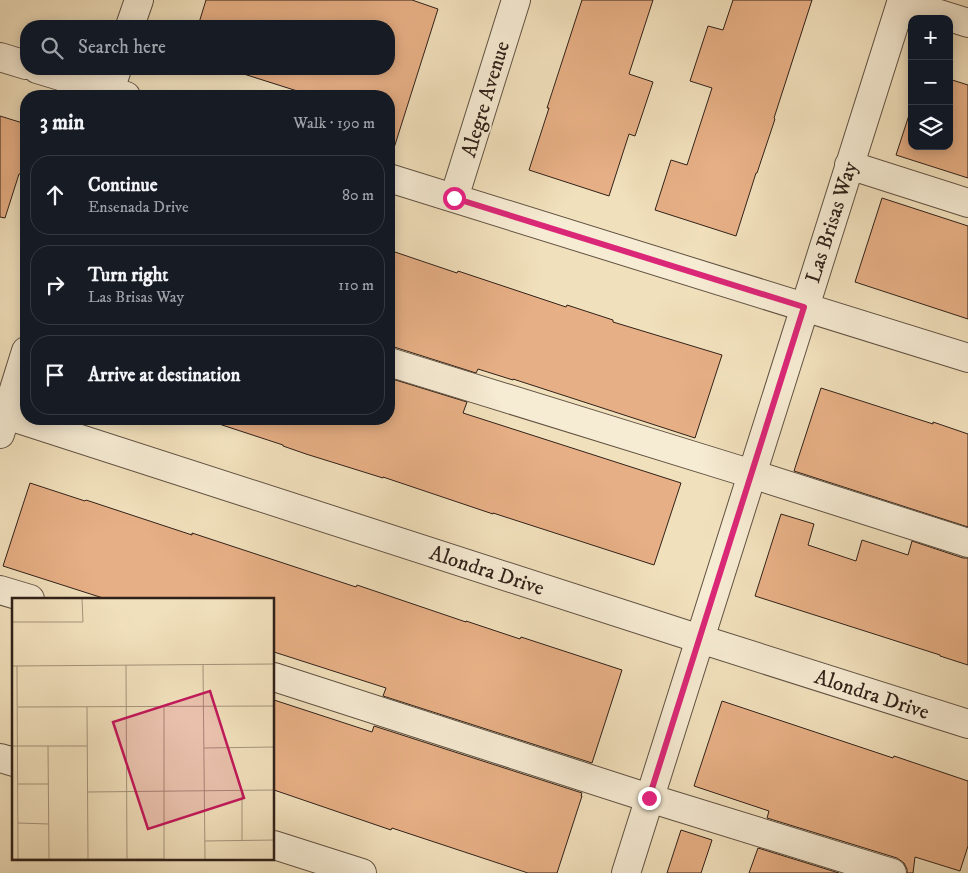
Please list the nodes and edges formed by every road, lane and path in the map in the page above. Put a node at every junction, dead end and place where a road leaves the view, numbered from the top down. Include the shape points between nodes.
1 (139, 0) edge
2 (516, 0) edge
3 (902, 1) edge
4 (132, 20) edge
5 (968, 24) edge
6 (0, 57) edge
7 (20, 63) edge
8 (62, 75) edge
9 (115, 88) edge
10 (849, 166) junction
11 (395, 180) edge
12 (454, 198) junction
13 (968, 203) edge
14 (804, 307) junction
15 (968, 358) edge
16 (395, 364) edge
17 (20, 370) edge
18 (3, 424) edge
19 (752, 474) junction
20 (968, 543) edge
21 (0, 590) edge
22 (27, 598) edge
23 (700, 639) junction
24 (275, 677) edge
25 (968, 724) edge
26 (649, 798) junction
27 (275, 845) edge
28 (362, 873) edge
29 (626, 873) edge
30 (892, 873) edge

1 - 4 street
2 - 12 street, Alegre Avenue
3 - 5 street
3 - 10 street, Las Brisas Way
6 - 7 street
8 - 9 street
10 - 13 street
10 - 14 street, Las Brisas Way
11 - 12 street
12 - 14 street
14 - 15 street
14 - 19 street, Las Brisas Way
16 - 19 street
17 - 18 street
18 - 23 street, Alondra Drive
19 - 20 street
19 - 23 street, Las Brisas Way
21 - 22 street
23 - 25 street, Alondra Drive
23 - 26 street, Las Brisas Way
24 - 26 street
26 - 29 street, Las Brisas Way
26 - 30 street
27 - 28 street

